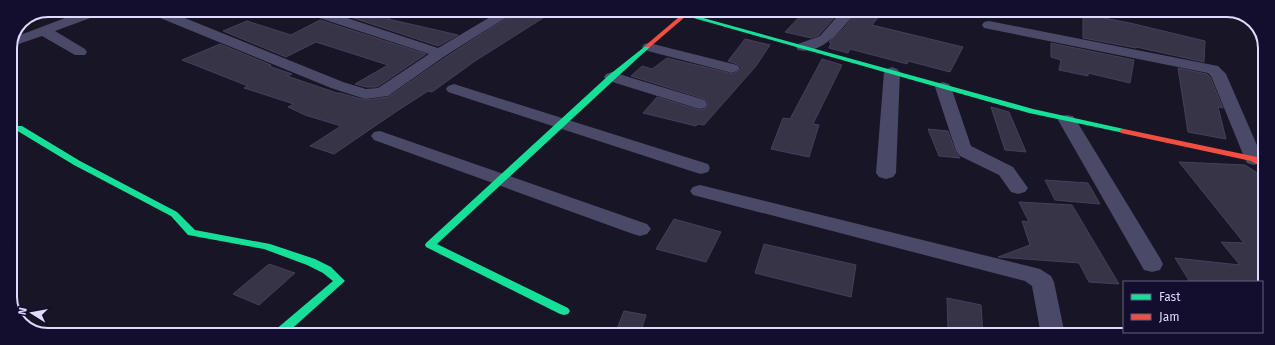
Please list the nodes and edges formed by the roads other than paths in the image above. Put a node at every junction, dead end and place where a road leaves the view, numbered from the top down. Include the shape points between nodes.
1 (80, 17) edge
2 (170, 17) edge
3 (330, 17) edge
4 (501, 17) edge
5 (682, 17) edge
6 (704, 17) edge
7 (844, 17) edge
8 (989, 25) dead end
9 (47, 29) junction
10 (18, 40) edge
11 (649, 47) junction
12 (803, 47) junction
13 (80, 52) dead end
14 (440, 53) junction
15 (732, 68) dead end
16 (892, 72) junction
17 (612, 77) junction
18 (943, 87) junction
19 (454, 89) dead end
20 (699, 104) dead end
21 (1068, 120) junction
22 (562, 123) junction
23 (19, 128) dead end
24 (380, 136) dead end
25 (1258, 160) edge
26 (1258, 162) edge
27 (701, 168) dead end
28 (886, 173) dead end
29 (500, 180) junction
30 (1018, 188) dead end
31 (700, 191) dead end
32 (640, 229) dead end
33 (1152, 264) dead end
34 (564, 311) dead end
35 (285, 328) edge
36 (1052, 328) edge

1 - 9 street
2 - 14 street via 365,94 382,92
3 - 14 street
4 - 14 street
5 - 11 street
6 - 12 street
7 - 12 street via 825,39
8 - 25 street via 1213,69 1218,74
9 - 10 street
9 - 13 street via 46,32
11 - 15 street
11 - 17 street
12 - 16 street
16 - 18 street
16 - 28 street
17 - 20 street
17 - 22 street
18 - 21 street
18 - 30 street via 962,147 966,152 1006,171
19 - 22 street
21 - 26 street
21 - 33 street
22 - 27 street
22 - 29 street
23 - 35 street via 77,163 174,214 192,233 266,246 311,262 340,280
24 - 29 street
29 - 32 street
29 - 34 street via 430,244
31 - 36 street via 1032,275 1043,282

